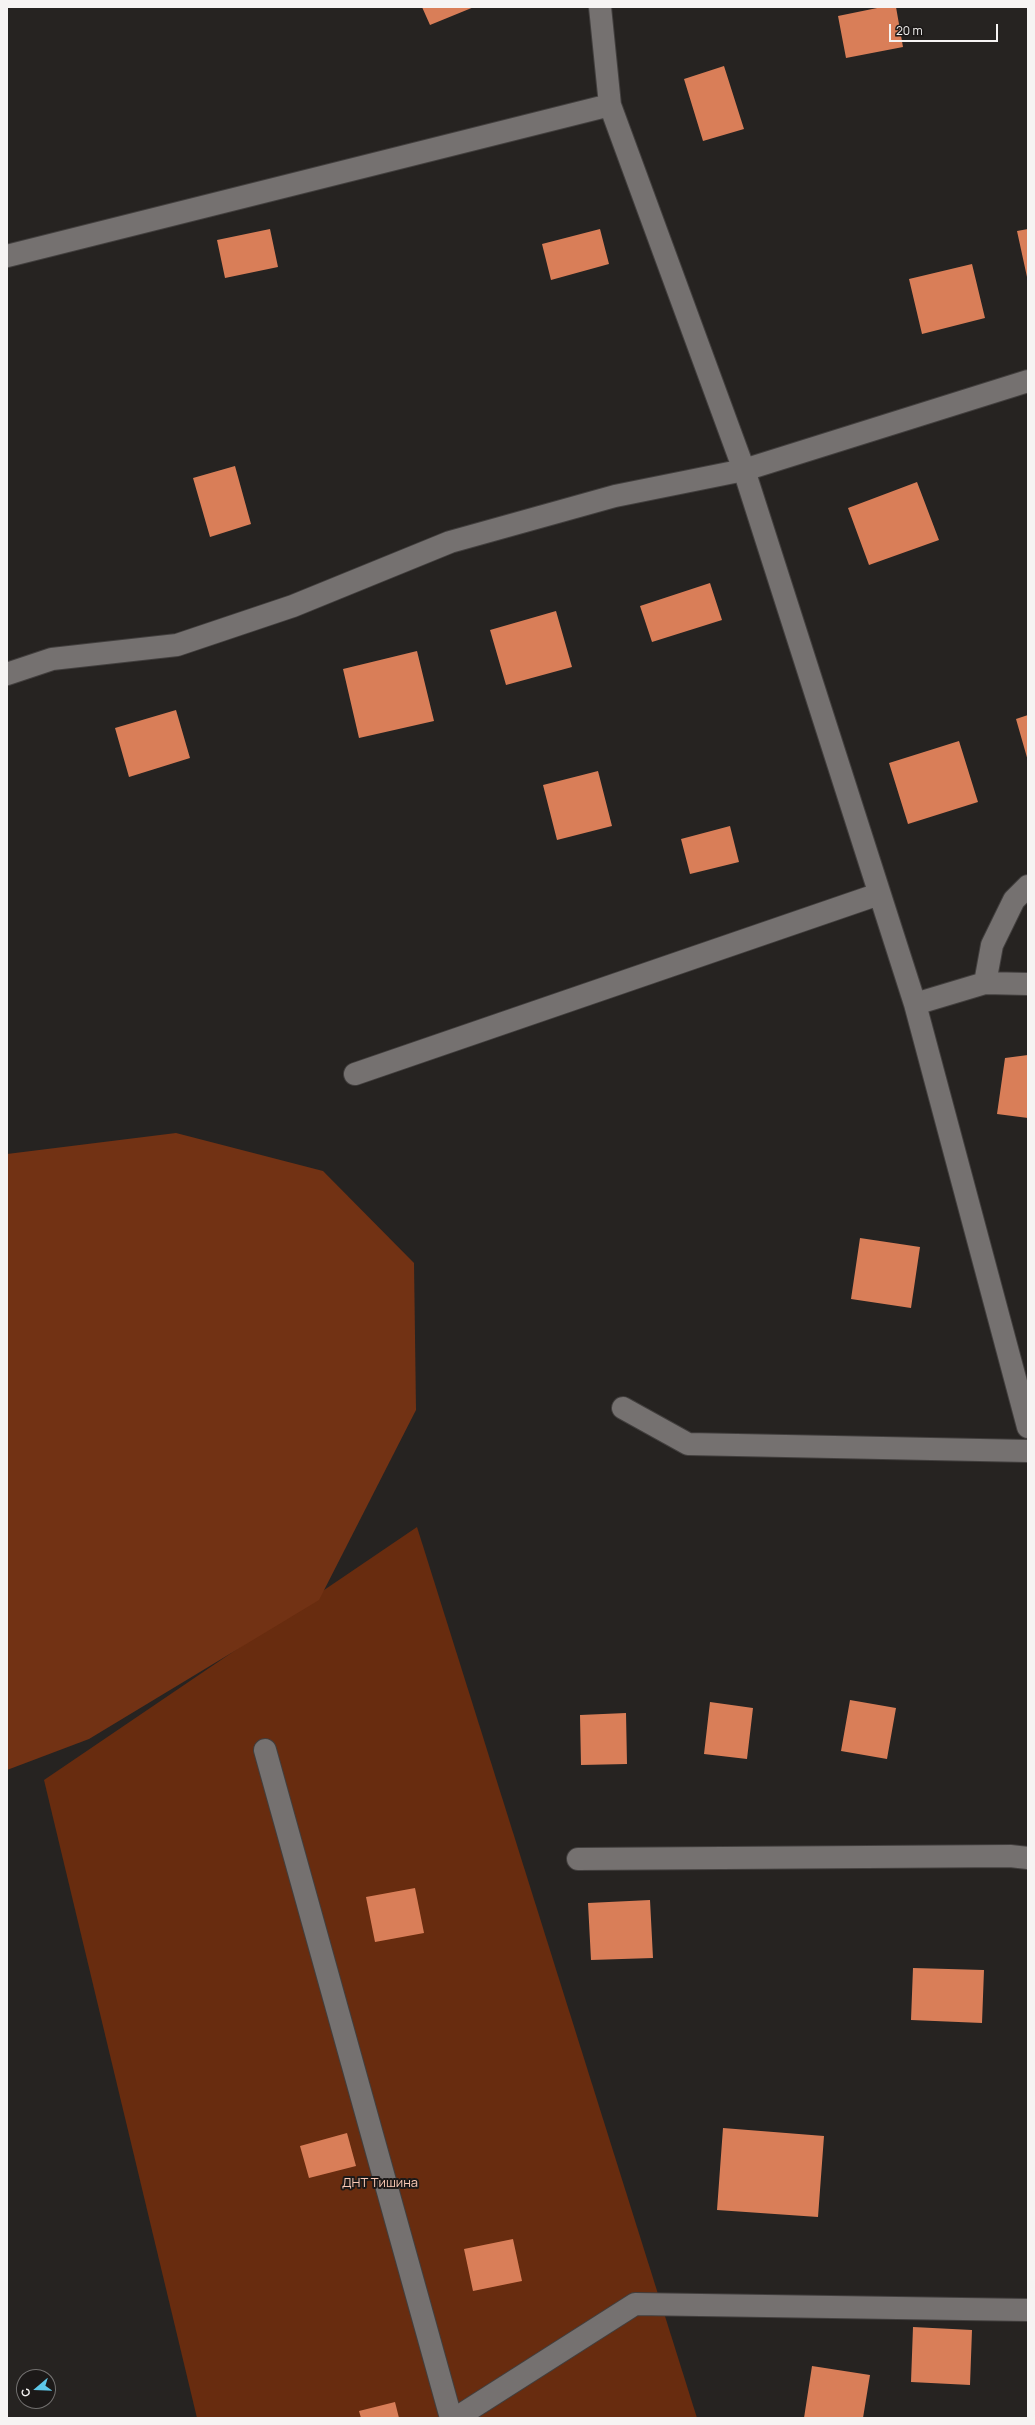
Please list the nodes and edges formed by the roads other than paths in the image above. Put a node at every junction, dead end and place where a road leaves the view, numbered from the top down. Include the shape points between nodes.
1 (600, 7) edge
2 (610, 105) junction
3 (7, 256) edge
4 (1028, 381) edge
5 (744, 470) junction
6 (7, 674) edge
7 (1028, 886) edge
8 (879, 894) junction
9 (985, 983) junction
10 (1028, 984) edge
11 (915, 1004) junction
12 (355, 1074) dead end
13 (623, 1408) dead end
14 (1028, 1427) edge
15 (1028, 1451) edge
16 (265, 1750) dead end
17 (1028, 1858) edge
18 (578, 1859) dead end
19 (1028, 2310) edge
20 (450, 2418) edge
21 (456, 2418) edge

1 - 2 street
2 - 3 street
2 - 5 street
4 - 5 street
5 - 6 street via 615,496 450,542 293,606 177,645 52,659
5 - 8 street
7 - 9 street via 1014,900 992,945
8 - 11 street
8 - 12 street
9 - 10 street
9 - 11 street
11 - 14 street
13 - 15 street via 688,1444
16 - 20 street
17 - 18 street via 1010,1856
19 - 21 street via 635,2304

